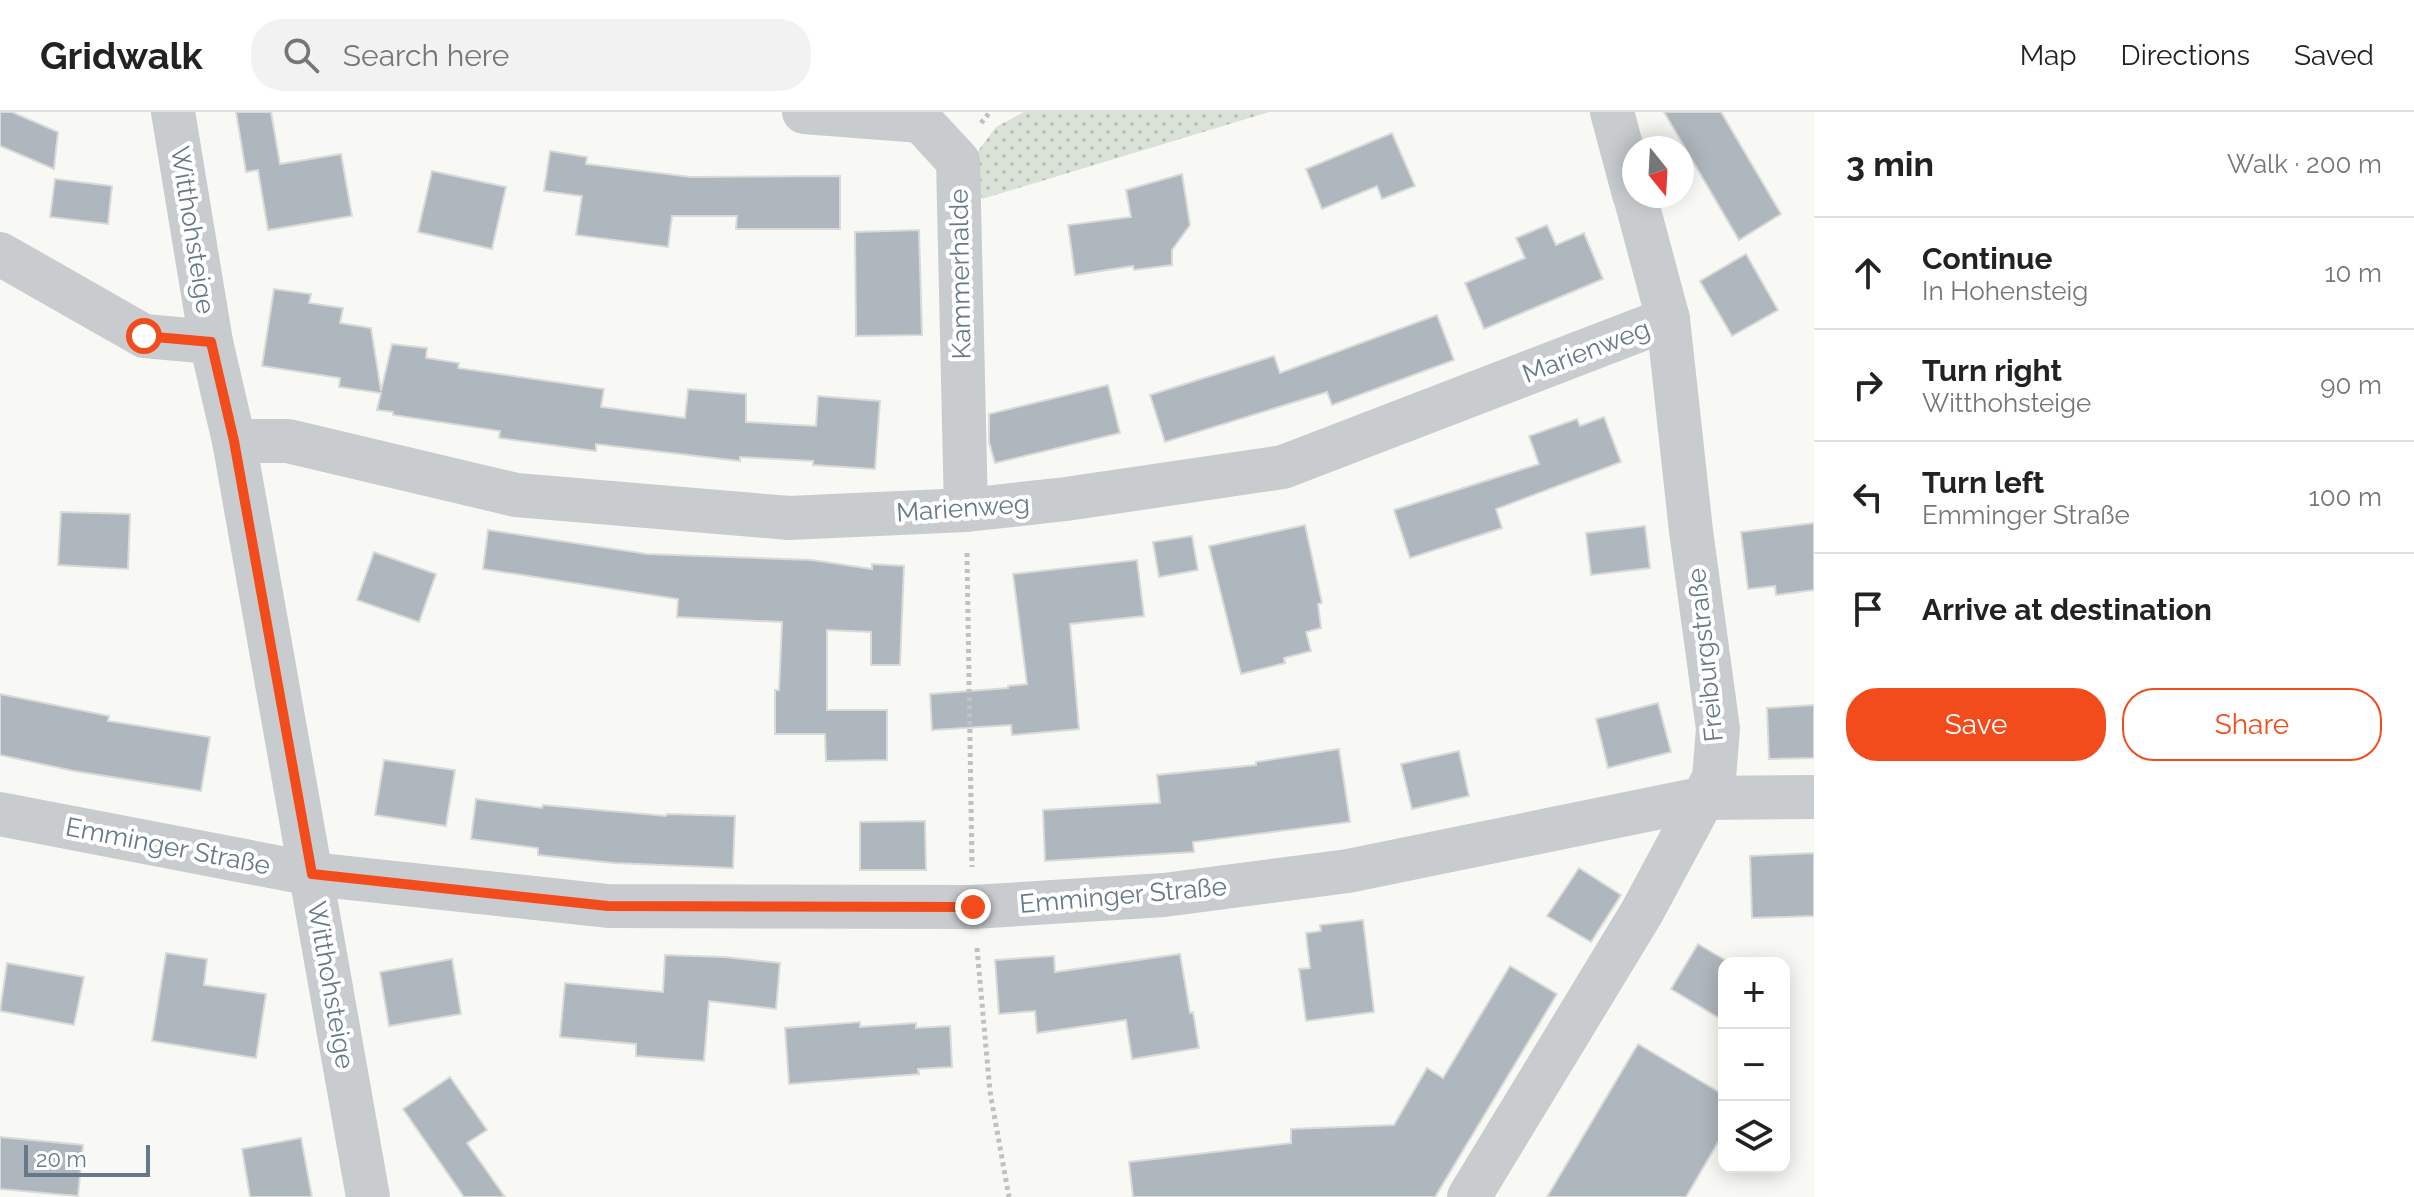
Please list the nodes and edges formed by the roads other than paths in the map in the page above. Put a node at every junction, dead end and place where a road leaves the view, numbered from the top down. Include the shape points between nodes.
1 (173, 112) edge
2 (804, 112) edge
3 (1612, 112) edge
4 (1622, 150) edge
5 (1638, 208) edge
6 (0, 254) edge
7 (1668, 319) junction
8 (211, 342) junction
9 (234, 441) junction
10 (966, 510) junction
11 (1814, 797) edge
12 (1705, 798) junction
13 (0, 814) edge
14 (312, 874) junction
15 (368, 1197) edge
16 (1469, 1197) edge

1 - 8 street, Witthohsteige
2 - 10 street, Kammerhalde via 921,121 958,161
3 - 4 street, Freiburgstraße
5 - 7 street, Freiburgstraße
6 - 8 street via 144,336
7 - 10 street, Marienweg via 1283,467
7 - 12 street, Freiburgstraße via 1718,729 1714,778
8 - 9 street, Witthohsteige
9 - 10 street, Marienweg via 288,441 516,495 789,518
9 - 14 street, Witthohsteige
11 - 12 street, Emminger Straße
12 - 14 street, Emminger Straße via 1348,871 1164,895 973,907 608,906
12 - 16 street, Freiburgstraße
13 - 14 street, Emminger Straße
14 - 15 street, Witthohsteige

